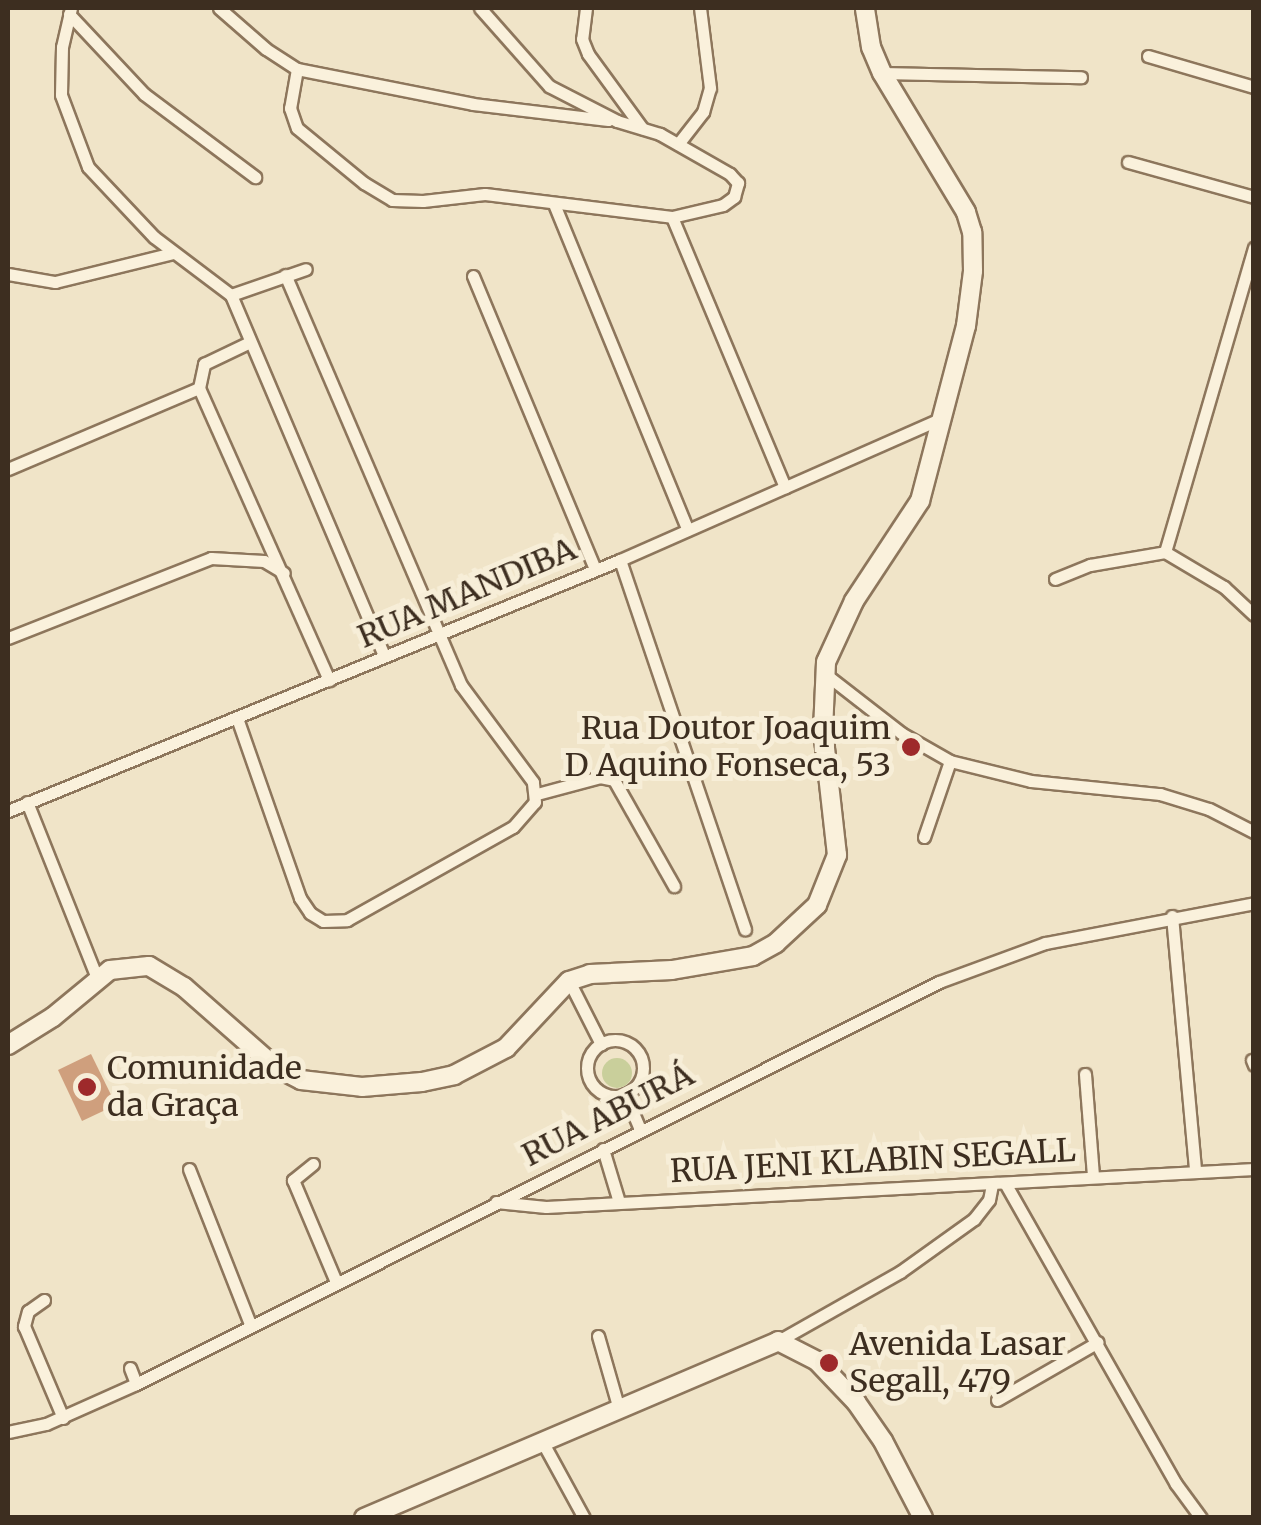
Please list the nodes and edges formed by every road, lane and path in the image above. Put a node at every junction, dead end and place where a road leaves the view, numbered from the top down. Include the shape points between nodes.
1 (218, 8) edge
2 (480, 8) edge
3 (586, 8) edge
4 (700, 8) edge
5 (865, 8) edge
6 (70, 10) edge
7 (1148, 56) dead end
8 (297, 69) junction
9 (882, 72) junction
10 (1080, 76) dead end
11 (1254, 87) edge
12 (617, 122) junction
13 (642, 128) junction
14 (678, 144) junction
15 (1128, 162) dead end
16 (255, 177) dead end
17 (1254, 197) edge
18 (554, 204) junction
19 (672, 218) junction
20 (1254, 248) edge
21 (173, 253) junction
22 (306, 269) dead end
23 (8, 274) edge
24 (286, 275) junction
25 (473, 276) dead end
26 (232, 295) junction
27 (250, 342) junction
28 (198, 388) junction
29 (945, 417) junction
30 (8, 469) edge
31 (785, 487) junction
32 (688, 530) junction
33 (1164, 552) junction
34 (620, 560) junction
35 (595, 569) junction
36 (284, 573) junction
37 (1054, 579) dead end
38 (1254, 615) edge
39 (438, 635) junction
40 (8, 638) edge
41 (384, 656) junction
42 (824, 673) junction
43 (329, 680) junction
44 (238, 718) junction
45 (950, 761) junction
46 (537, 794) junction
47 (27, 802) junction
48 (8, 811) edge
49 (1254, 832) edge
50 (924, 837) dead end
51 (674, 886) dead end
52 (1254, 903) edge
53 (1172, 916) junction
54 (745, 929) dead end
55 (97, 978) junction
56 (569, 981) junction
57 (601, 1044) junction
58 (8, 1046) edge
59 (1085, 1074) dead end
60 (625, 1094) junction
61 (640, 1130) junction
62 (603, 1149) junction
63 (312, 1164) dead end
64 (1254, 1168) edge
65 (189, 1169) dead end
66 (1195, 1170) junction
67 (1094, 1176) junction
68 (999, 1184) junction
69 (496, 1202) junction
70 (619, 1202) junction
71 (336, 1282) junction
72 (44, 1300) dead end
73 (251, 1326) junction
74 (598, 1336) dead end
75 (778, 1341) junction
76 (1098, 1342) junction
77 (130, 1368) dead end
78 (136, 1384) junction
79 (997, 1400) dead end
80 (619, 1409) junction
81 (62, 1418) junction
82 (8, 1432) edge
83 (544, 1442) junction
84 (376, 1515) edge
85 (584, 1518) edge
86 (923, 1518) edge
87 (1201, 1518) edge

1 - 8 street
2 - 12 street via 548,86
3 - 13 street via 582,39 588,54
4 - 14 street via 710,88 704,112
5 - 9 street
6 - 16 street via 144,94
6 - 21 street via 60,70 71,131 106,190
7 - 11 street
8 - 12 street via 473,104
8 - 18 street via 290,108 297,128 382,194 408,202 484,194
9 - 10 street
9 - 29 street via 950,180 972,232 966,326
12 - 13 street
13 - 14 street
14 - 19 street via 734,178 737,191 730,201
15 - 17 street
18 - 19 street
18 - 32 street
19 - 31 street
20 - 33 street
21 - 23 street via 54,282
21 - 26 street
22 - 24 street
24 - 26 street
24 - 39 street
25 - 35 street
26 - 27 street
27 - 28 street via 204,364
27 - 41 street
28 - 30 street
28 - 36 street
29 - 31 street, RUA MANDIBA
29 - 42 street via 920,500 854,601
31 - 32 street, RUA MANDIBA
32 - 34 street, RUA MANDIBA
33 - 37 street via 1090,565
33 - 38 street via 1224,586
34 - 35 street, RUA MANDIBA
34 - 54 street
35 - 39 street, RUA MANDIBA
36 - 40 street via 264,561 211,558
36 - 43 street
39 - 41 street, RUA MANDIBA
39 - 46 street via 468,697
41 - 43 street, RUA MANDIBA
42 - 45 street via 901,734
42 - 56 street via 823,732 837,855 817,905 753,956
43 - 44 street, RUA MANDIBA
44 - 46 street via 300,898 323,920 347,920 513,827
44 - 47 street, RUA MANDIBA
45 - 49 street via 1031,781 1160,794
45 - 50 street
46 - 51 street via 614,780
47 - 48 street, RUA MANDIBA
47 - 55 street
52 - 53 street, RUA ABURÁ
53 - 61 street, RUA ABURÁ via 991,960
53 - 66 street
55 - 56 street via 122,966 149,966 285,1072 362,1087 422,1082 486,1062
55 - 58 street
56 - 57 street
57 - 60 street via 590,1056 589,1080 608,1096
57 - 60 street via 626,1042 642,1060 638,1084
59 - 67 street
60 - 61 street
61 - 62 street, RUA ABURÁ
62 - 69 street, RUA ABURÁ
62 - 70 street
63 - 71 street via 292,1180
64 - 66 street, RUA JENI KLABIN SEGALL
65 - 73 street
66 - 67 street, RUA JENI KLABIN SEGALL
67 - 68 street, RUA JENI KLABIN SEGALL
68 - 70 street, RUA JENI KLABIN SEGALL
68 - 75 street via 974,1219 900,1272
68 - 76 street
69 - 70 street, RUA JENI KLABIN SEGALL
69 - 71 street, RUA ABURÁ
71 - 73 street, RUA ABURÁ
72 - 81 street via 28,1311 24,1326
73 - 78 street, RUA ABURÁ
74 - 80 street
75 - 80 street
75 - 86 street via 817,1361 856,1402
76 - 79 street
76 - 87 street
77 - 78 street
78 - 81 street, RUA ABURÁ
80 - 83 street
81 - 82 street, RUA ABURÁ
83 - 84 street
83 - 85 street

